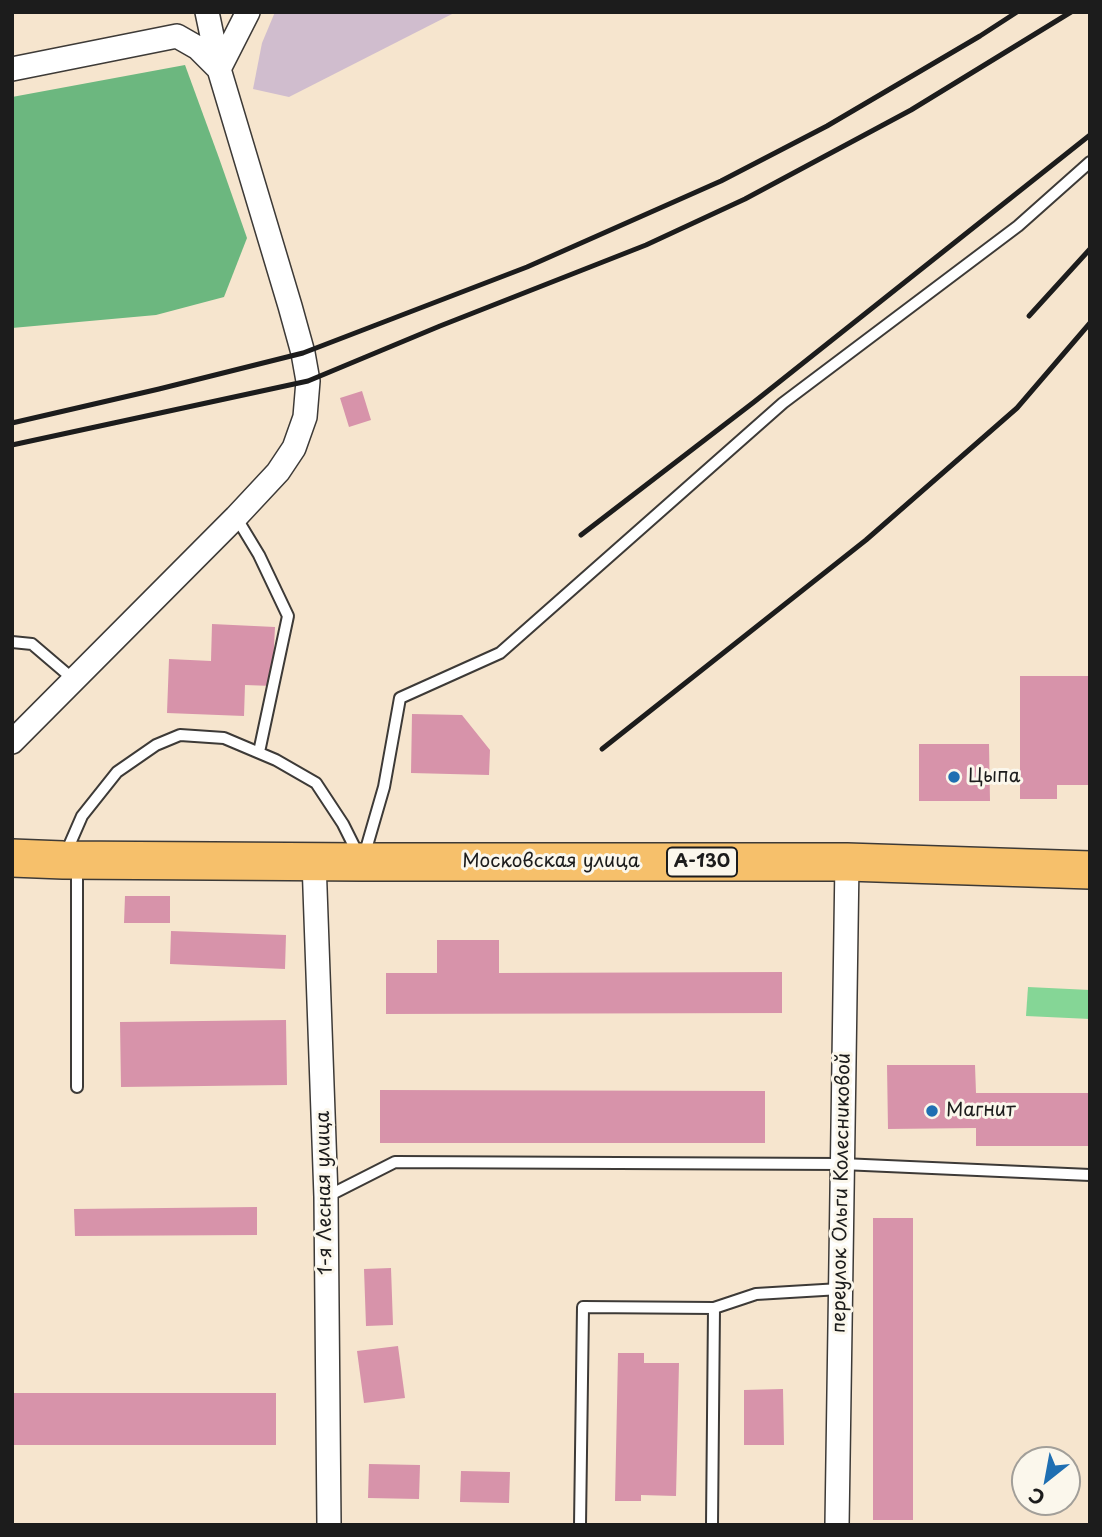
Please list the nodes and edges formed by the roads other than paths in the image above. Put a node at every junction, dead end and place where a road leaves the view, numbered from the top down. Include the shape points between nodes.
1 (207, 12) edge
2 (248, 12) edge
3 (12, 69) edge
4 (219, 69) junction
5 (1090, 162) edge
6 (236, 517) junction
7 (12, 642) edge
8 (73, 679) junction
9 (12, 742) edge
10 (259, 752) junction
11 (12, 858) edge
12 (70, 860) junction
13 (314, 861) junction
14 (362, 862) junction
15 (848, 862) junction
16 (1090, 870) edge
17 (77, 1087) dead end
18 (842, 1164) junction
19 (1090, 1175) edge
20 (326, 1198) junction
21 (840, 1289) junction
22 (714, 1308) junction
23 (329, 1525) edge
24 (580, 1525) edge
25 (712, 1525) edge
26 (837, 1525) edge

1 - 4 street
2 - 4 street
3 - 4 street via 177,36 198,48
4 - 6 street via 308,381 305,417 294,448
5 - 14 lane via 1018,226 783,403 500,653 400,698 384,787
6 - 8 street
6 - 10 lane via 288,616
7 - 8 lane via 32,644
8 - 9 street
10 - 12 lane via 224,738 180,736 156,745 117,772 82,816
10 - 14 lane via 317,783
11 - 12 main road, Московская улица / А-130
12 - 13 main road, Московская улица / А-130
12 - 17 lane
13 - 14 main road, Московская улица / А-130
13 - 20 street, 1-я Лесная улица
14 - 15 main road, Московская улица / А-130
15 - 16 main road, Московская улица / А-130
15 - 18 street, переулок Ольги Колесниковой
18 - 19 lane
18 - 20 lane via 395,1162
18 - 21 street, переулок Ольги Колесниковой
20 - 23 street, 1-я Лесная улица
21 - 22 lane via 756,1294
21 - 26 street, переулок Ольги Колесниковой
22 - 24 lane via 583,1307
22 - 25 lane

